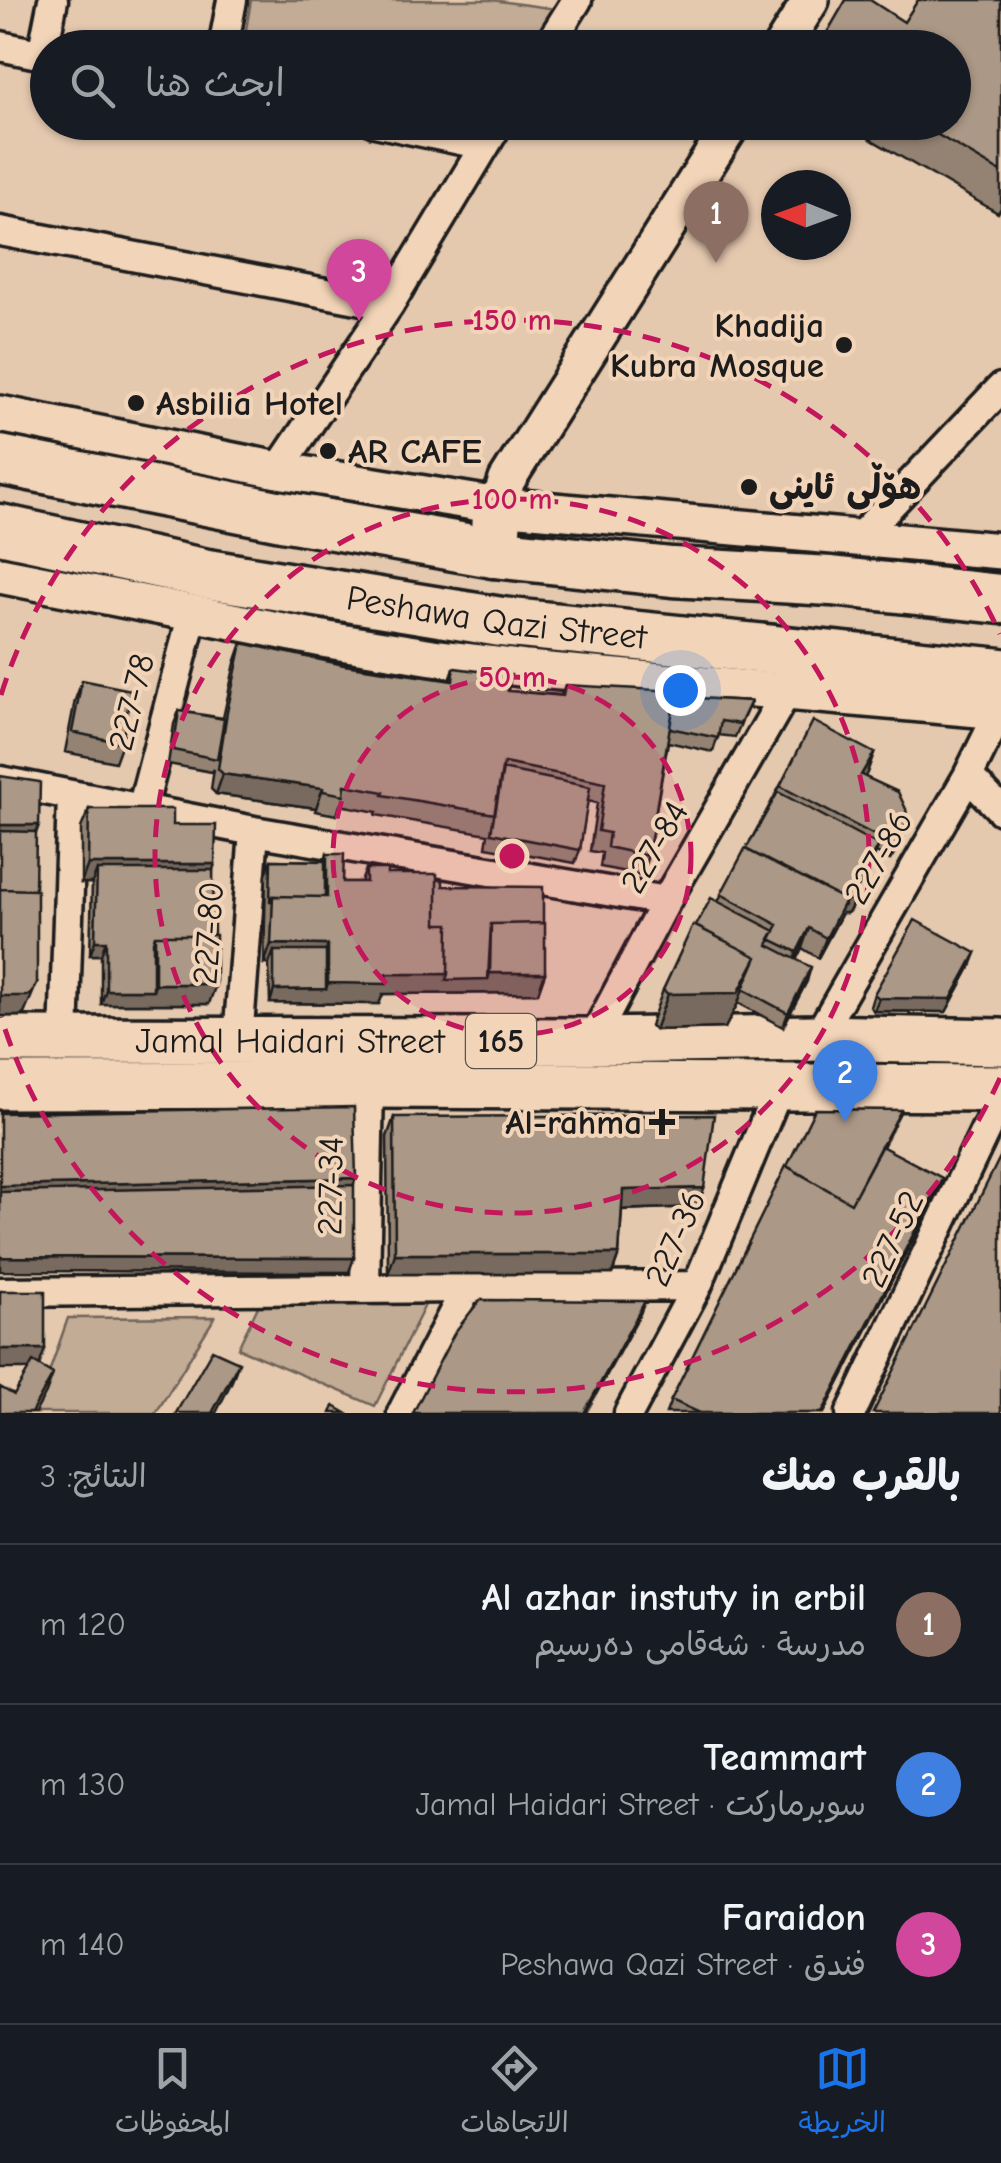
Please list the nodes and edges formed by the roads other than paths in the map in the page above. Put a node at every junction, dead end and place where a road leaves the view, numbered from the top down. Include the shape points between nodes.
1 (53, 0) edge
2 (232, 0) edge
3 (577, 0) edge
4 (811, 0) edge
5 (49, 30) edge
6 (226, 30) edge
7 (558, 30) edge
8 (792, 30) edge
9 (0, 46) edge
10 (30, 53) edge
11 (488, 140) edge
12 (722, 140) edge
13 (0, 231) edge
14 (389, 305) junction
15 (1001, 388) edge
16 (0, 414) edge
17 (0, 460) edge
18 (278, 470) junction
19 (498, 506) junction
20 (0, 529) edge
21 (860, 537) junction
22 (1001, 551) edge
23 (494, 553) junction
24 (0, 575) edge
25 (832, 581) junction
26 (994, 599) edge
27 (193, 613) junction
28 (822, 654) junction
29 (602, 655) junction
30 (996, 692) edge
31 (786, 693) junction
32 (968, 776) junction
33 (0, 782) edge
34 (72, 796) junction
35 (142, 809) junction
36 (1001, 810) edge
37 (254, 831) junction
38 (666, 901) junction
39 (817, 1038) junction
40 (0, 1040) edge
41 (64, 1040) junction
42 (238, 1040) junction
43 (592, 1041) junction
44 (1001, 1042) edge
45 (369, 1085) junction
46 (0, 1086) edge
47 (779, 1088) junction
48 (1001, 1088) edge
49 (1001, 1097) edge
50 (697, 1286) junction
51 (467, 1287) junction
52 (365, 1288) junction
53 (0, 1292) edge
54 (637, 1410) edge
55 (402, 1413) edge
56 (851, 1413) edge

1 - 5 street
2 - 6 street
3 - 7 street
4 - 8 street
9 - 10 street
11 - 14 street
12 - 19 street via 507,480
13 - 14 street
14 - 18 street
15 - 21 street
16 - 18 street
17 - 23 highway, Peshawa Qazi Street
18 - 19 street
19 - 21 street
19 - 23 highway
20 - 29 highway, Peshawa Qazi Street via 207,574 502,622
21 - 22 street
23 - 25 highway, Peshawa Qazi Street
24 - 27 street
25 - 26 highway, Peshawa Qazi Street
25 - 28 highway via 856,596 861,627 846,648
26 - 30 highway via 964,607 953,631 960,656
27 - 29 street via 434,657
27 - 35 street, 227-78
28 - 29 highway, Peshawa Qazi Street
28 - 30 highway, Peshawa Qazi Street
29 - 31 street
30 - 31 street
30 - 32 street, 227-86
31 - 38 street, 227-84
32 - 36 street
32 - 39 street, 227-86
33 - 34 street
34 - 35 street
34 - 41 street
35 - 37 street
37 - 38 street
37 - 42 street, 227-80
38 - 43 street, 227-84
39 - 43 main road, Jamal Haidari Street / 165
39 - 44 main road, Jamal Haidari Street / 165
40 - 41 main road, Jamal Haidari Street / 165
41 - 42 main road, Jamal Haidari Street / 165
42 - 43 main road, Jamal Haidari Street / 165
45 - 46 main road, Jamal Haidari Street / 165
45 - 47 main road, Jamal Haidari Street / 165
45 - 52 street, 227-34
47 - 48 main road, Jamal Haidari Street / 165
47 - 50 street, 227-36
49 - 56 street, 227-52
50 - 51 street
50 - 54 street, 227-36
51 - 52 street
51 - 55 street
52 - 53 street

